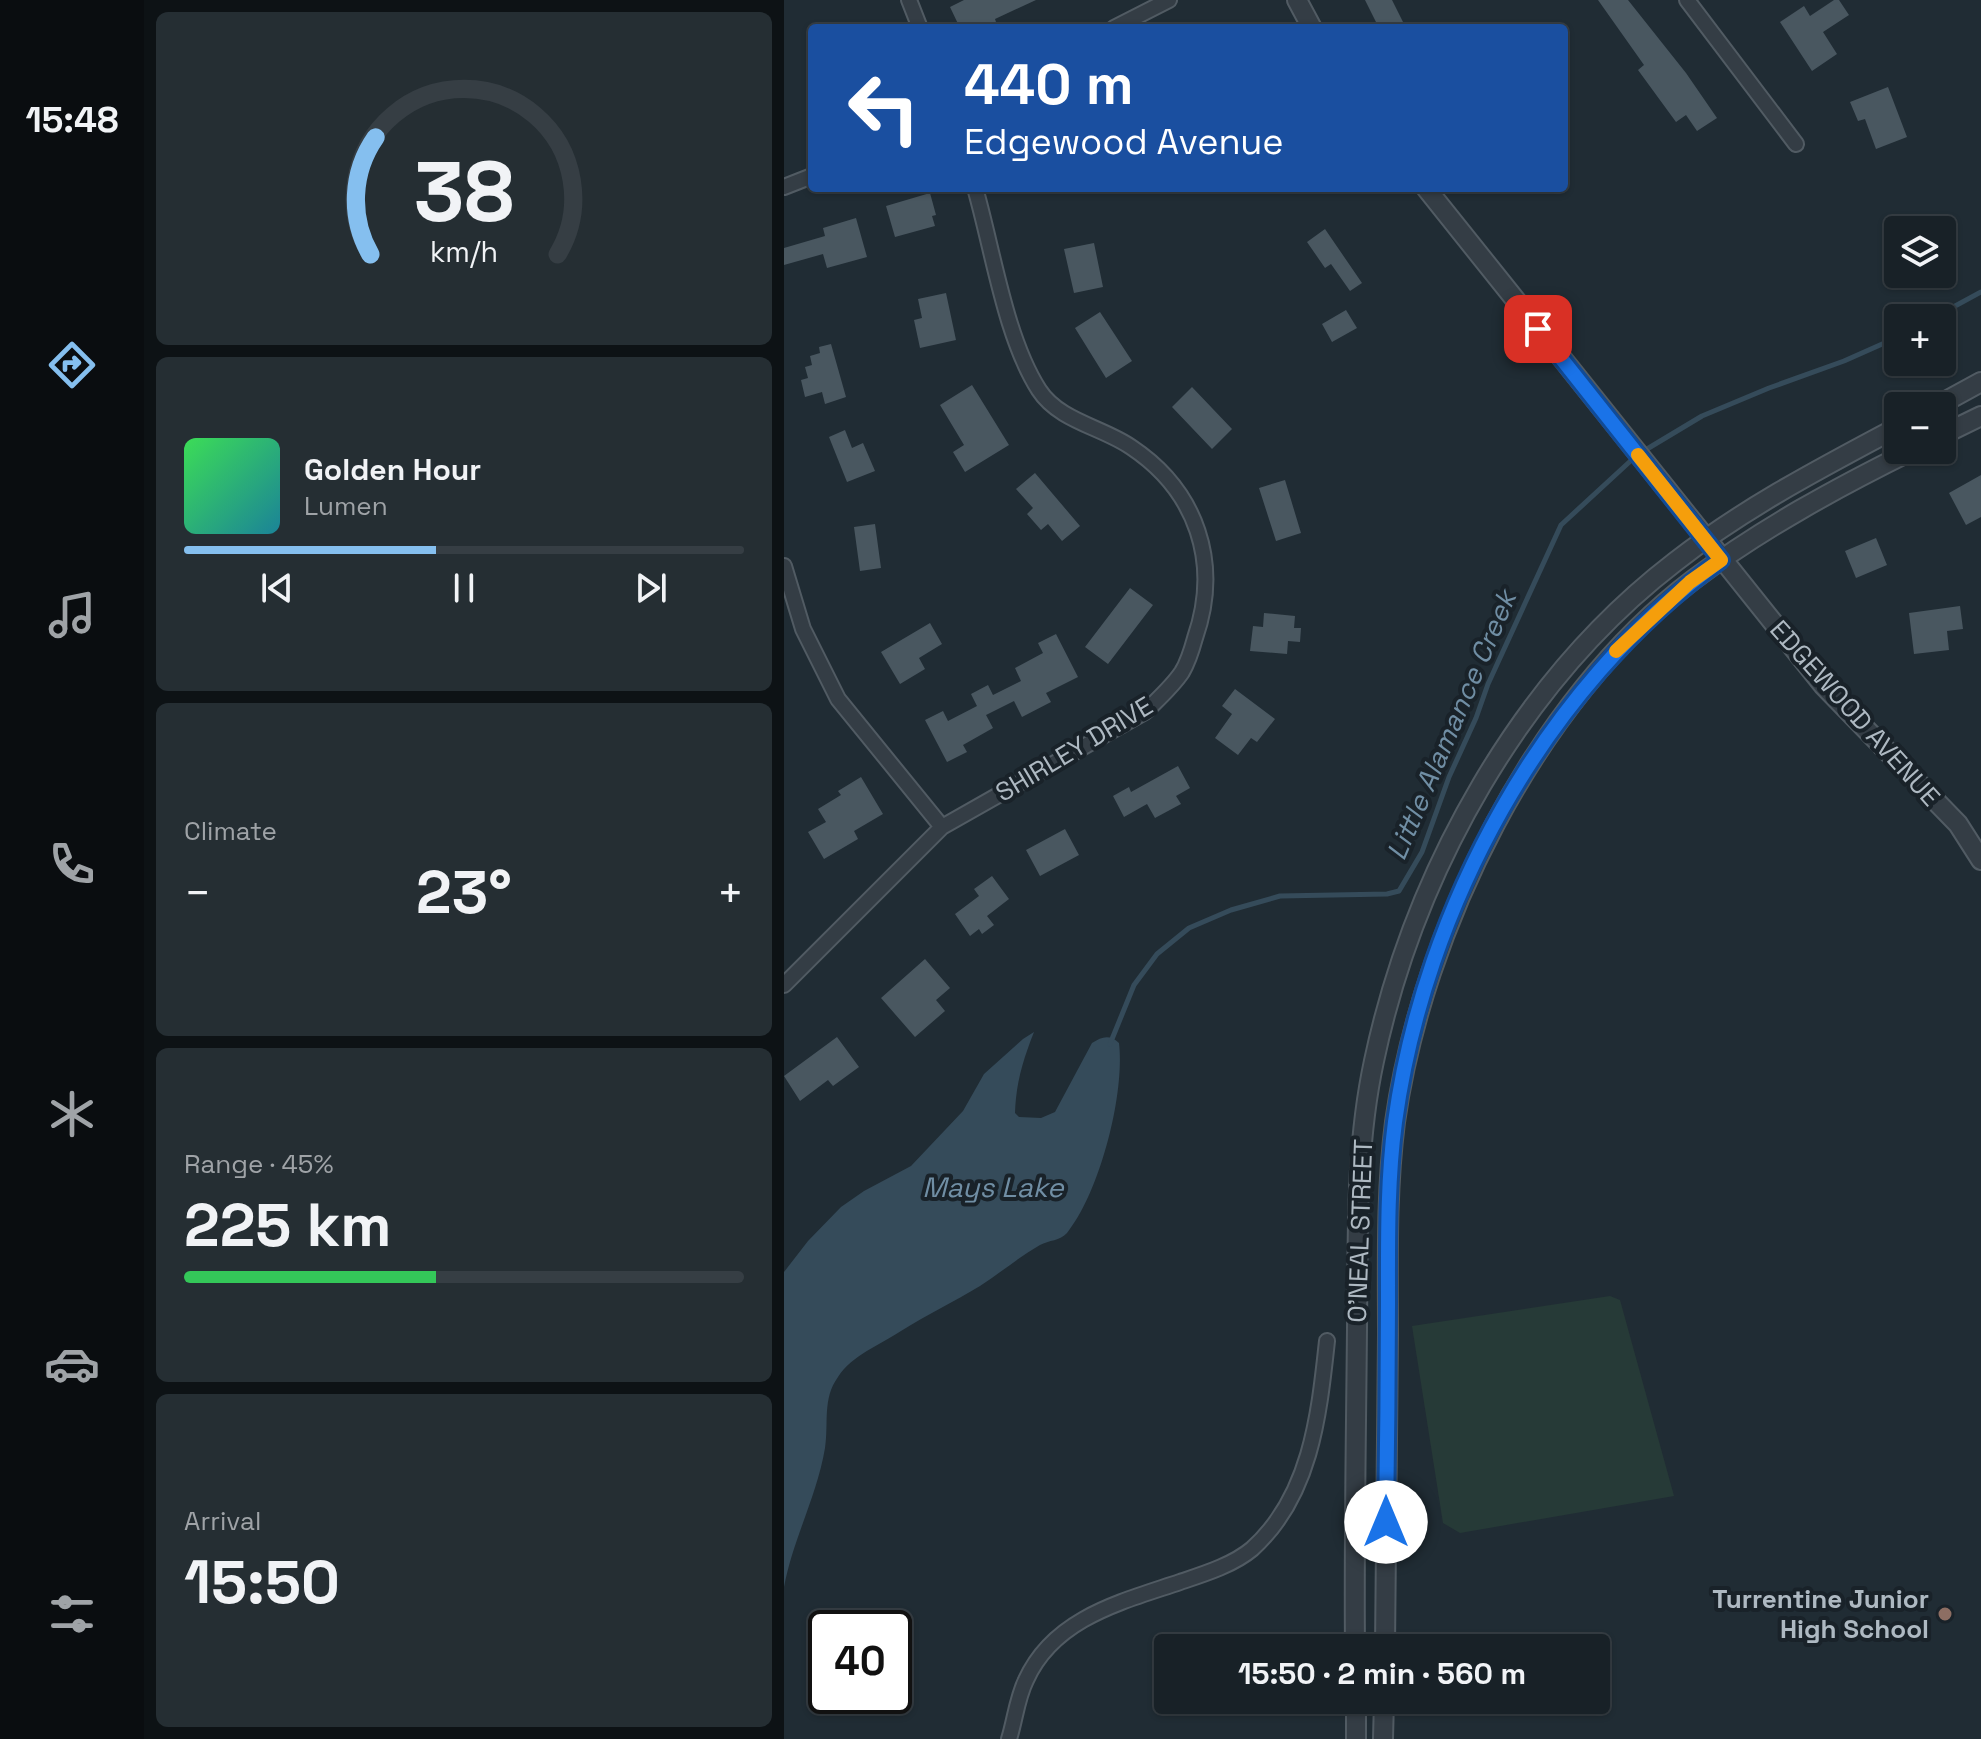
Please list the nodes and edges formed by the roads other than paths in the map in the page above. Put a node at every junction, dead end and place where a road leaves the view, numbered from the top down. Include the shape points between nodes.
1 (909, 0) edge
2 (1169, 0) edge
3 (1297, 0) edge
4 (1687, 0) edge
5 (918, 24) edge
6 (1122, 24) edge
7 (1310, 24) edge
8 (1796, 144) dead end
9 (808, 178) edge
10 (784, 187) edge
11 (976, 192) edge
12 (1429, 192) edge
13 (1981, 382) edge
14 (1956, 396) edge
15 (1981, 416) edge
16 (1956, 428) edge
17 (1884, 435) edge
18 (1885, 464) edge
19 (1704, 539) junction
20 (1721, 560) junction
21 (784, 566) edge
22 (1958, 824) junction
23 (942, 827) junction
24 (1981, 841) edge
25 (1981, 860) edge
26 (784, 985) edge
27 (1327, 1341) dead end
28 (1355, 1634) edge
29 (1385, 1634) edge
30 (1356, 1714) edge
31 (1384, 1714) edge
32 (1009, 1739) edge
33 (1356, 1739) edge
34 (1383, 1739) edge

1 - 5 street
2 - 6 street
3 - 7 street
4 - 8 street
9 - 10 street
11 - 23 street, SHIRLEY DRIVE via 1020,358 1041,394 1058,410 1128,444 1166,477 1185,499 1199,530 1207,583 1204,611 1183,670 1145,712
12 - 19 street, EDGEWOOD AVENUE
13 - 14 street
15 - 16 street
17 - 19 street, O'NEAL STREET
18 - 20 street, O'NEAL STREET via 1826,493
19 - 20 street, EDGEWOOD AVENUE
19 - 28 street, O'NEAL STREET via 1610,620 1522,724 1457,830 1426,893 1401,963 1373,1064 1358,1182
20 - 22 street, EDGEWOOD AVENUE via 1823,685
20 - 29 street, O'NEAL STREET via 1647,620 1574,699 1470,872 1420,1003 1390,1169
21 - 23 street via 803,629 838,699
22 - 24 street, EDGEWOOD AVENUE
22 - 25 street, EDGEWOOD AVENUE
23 - 26 street, SHIRLEY DRIVE
27 - 32 street via 1319,1416 1307,1459 1296,1488 1268,1531 1250,1551 1207,1573 1106,1607 1059,1635 1025,1682
30 - 33 street
31 - 34 street

